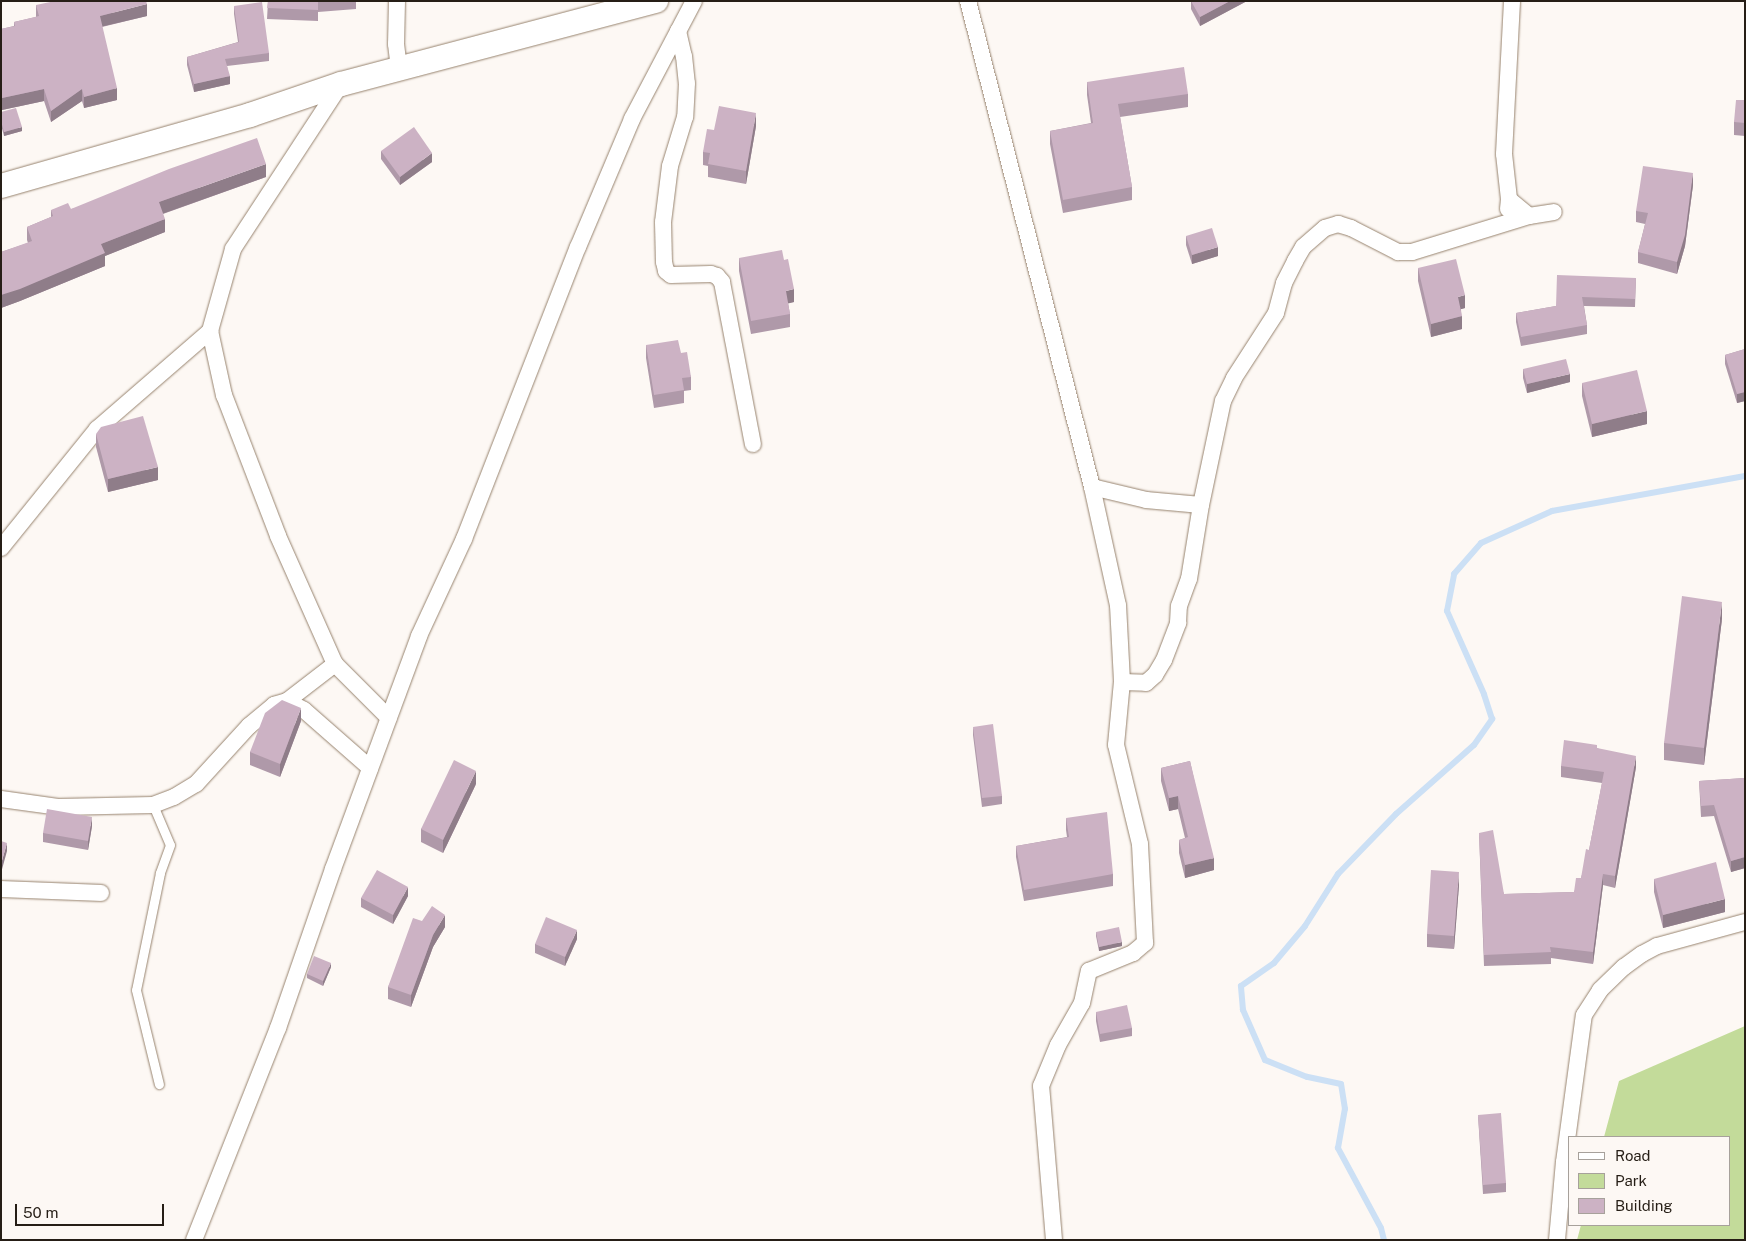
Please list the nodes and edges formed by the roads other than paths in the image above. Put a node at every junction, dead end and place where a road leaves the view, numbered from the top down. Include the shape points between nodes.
1 (397, 1) edge
2 (656, 1) edge
3 (694, 1) edge
4 (968, 1) edge
5 (1512, 1) edge
6 (678, 31) junction
7 (399, 68) junction
8 (341, 84) junction
9 (1, 186) edge
10 (1509, 199) junction
11 (1554, 212) dead end
12 (1529, 216) junction
13 (1506, 223) junction
14 (210, 331) junction
15 (753, 444) dead end
16 (1092, 487) junction
17 (1201, 505) junction
18 (1, 548) edge
19 (335, 664) junction
20 (1122, 682) junction
21 (288, 701) junction
22 (389, 718) junction
23 (370, 768) junction
24 (1, 799) edge
25 (153, 805) junction
26 (1, 889) edge
27 (102, 893) dead end
28 (1745, 922) edge
29 (159, 1084) dead end
30 (194, 1240) edge
31 (1054, 1240) edge
32 (1557, 1240) edge

1 - 7 street
2 - 7 street
3 - 6 street
4 - 16 street
5 - 10 street via 1504,154
6 - 15 street via 687,83 685,117 670,166 662,222 664,262 666,271 671,275 711,274 722,282
6 - 22 street via 632,119 581,238 464,539 420,636
7 - 8 street
8 - 9 street via 250,115
8 - 14 street via 234,248
10 - 12 street
10 - 13 street
11 - 12 street
12 - 13 street
13 - 17 street via 1412,252 1398,252 1338,224 1325,228 1304,246 1284,283 1276,313 1223,401
14 - 18 street via 97,429
14 - 19 street via 224,396 278,536
16 - 17 street via 1146,500
16 - 20 street via 1118,604
17 - 20 street via 1189,579 1164,660 1146,683
19 - 21 street
19 - 22 street
20 - 31 street via 1116,745 1140,844 1145,943 1133,953 1089,971 1082,1003 1058,1045 1041,1086
21 - 23 street via 304,710
21 - 25 street via 274,705 249,726 196,784
22 - 23 street
23 - 30 street via 278,1028
24 - 25 street via 59,807
25 - 29 lane via 170,844 160,873 136,990
26 - 27 street
28 - 32 street via 1657,946 1642,954 1600,990 1584,1015

